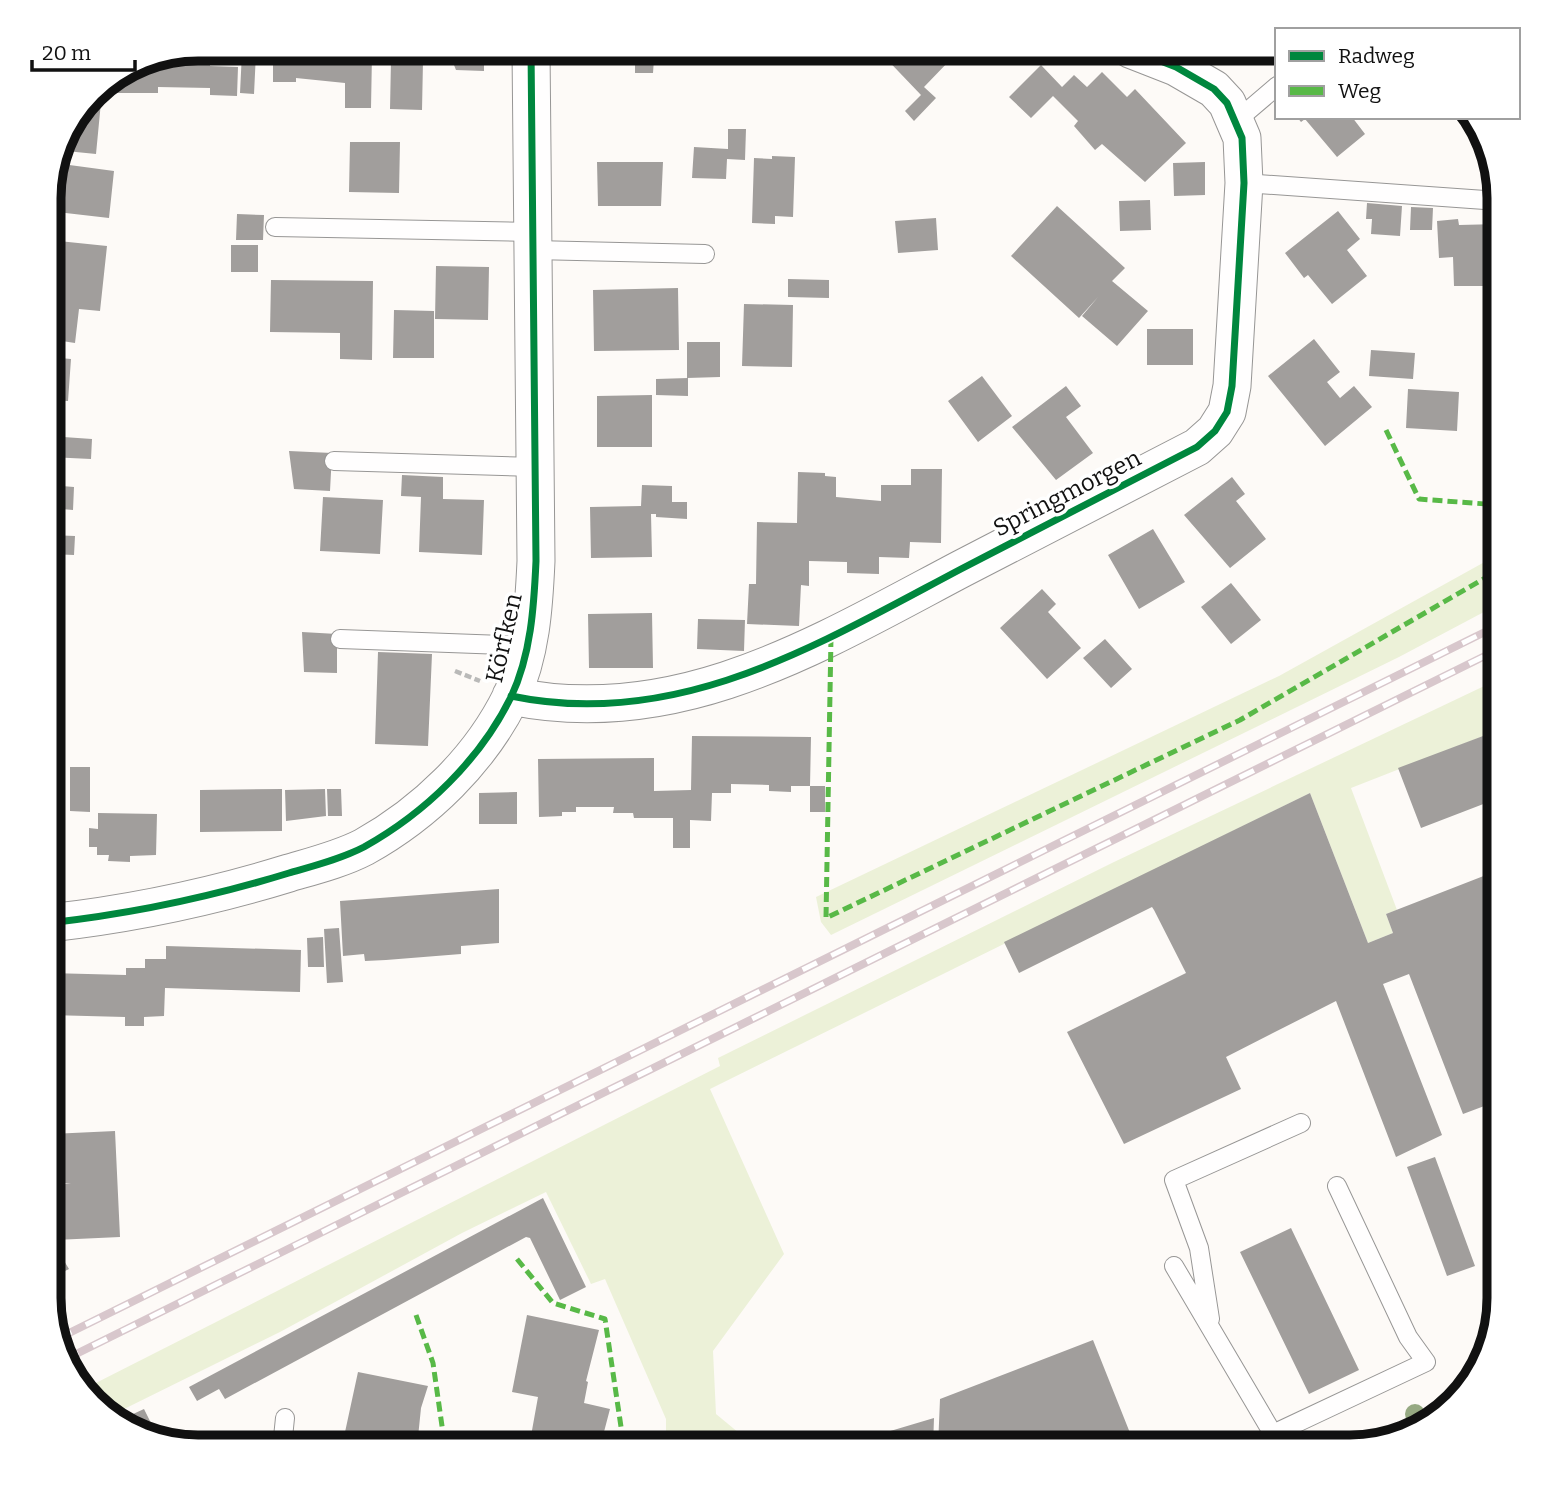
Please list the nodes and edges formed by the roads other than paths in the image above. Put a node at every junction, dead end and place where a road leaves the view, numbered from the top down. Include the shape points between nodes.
1 (531, 61) edge
2 (1167, 62) edge
3 (1275, 88) edge
4 (1236, 121) junction
5 (1244, 183) junction
6 (1487, 200) edge
7 (275, 227) dead end
8 (534, 241) junction
9 (705, 254) dead end
10 (334, 461) dead end
11 (537, 467) junction
12 (340, 639) dead end
13 (527, 646) junction
14 (511, 696) junction
15 (61, 921) edge
16 (1301, 1123) dead end
17 (1337, 1186) dead end
18 (1174, 1266) dead end
19 (1212, 1330) junction
20 (285, 1418) dead end
21 (283, 1435) edge

1 - 8 street, Körfken
2 - 4 street, Springmorgen via 1201,79 1227,103
3 - 4 lane
4 - 5 street, Springmorgen via 1242,138
5 - 6 lane
5 - 14 street, Springmorgen via 1232,386 1227,412 1197,447 831,638 720,684 632,702 585,706
7 - 8 lane
8 - 9 lane
8 - 11 street, Körfken
10 - 11 lane
11 - 13 street, Körfken via 536,574
12 - 13 lane
13 - 14 street, Körfken
14 - 15 street, Körfken via 447,785 398,827 361,849 244,886 125,913
16 - 19 lane via 1174,1180 1199,1248
17 - 19 lane via 1408,1337 1426,1362 1273,1434
18 - 19 lane
20 - 21 lane

